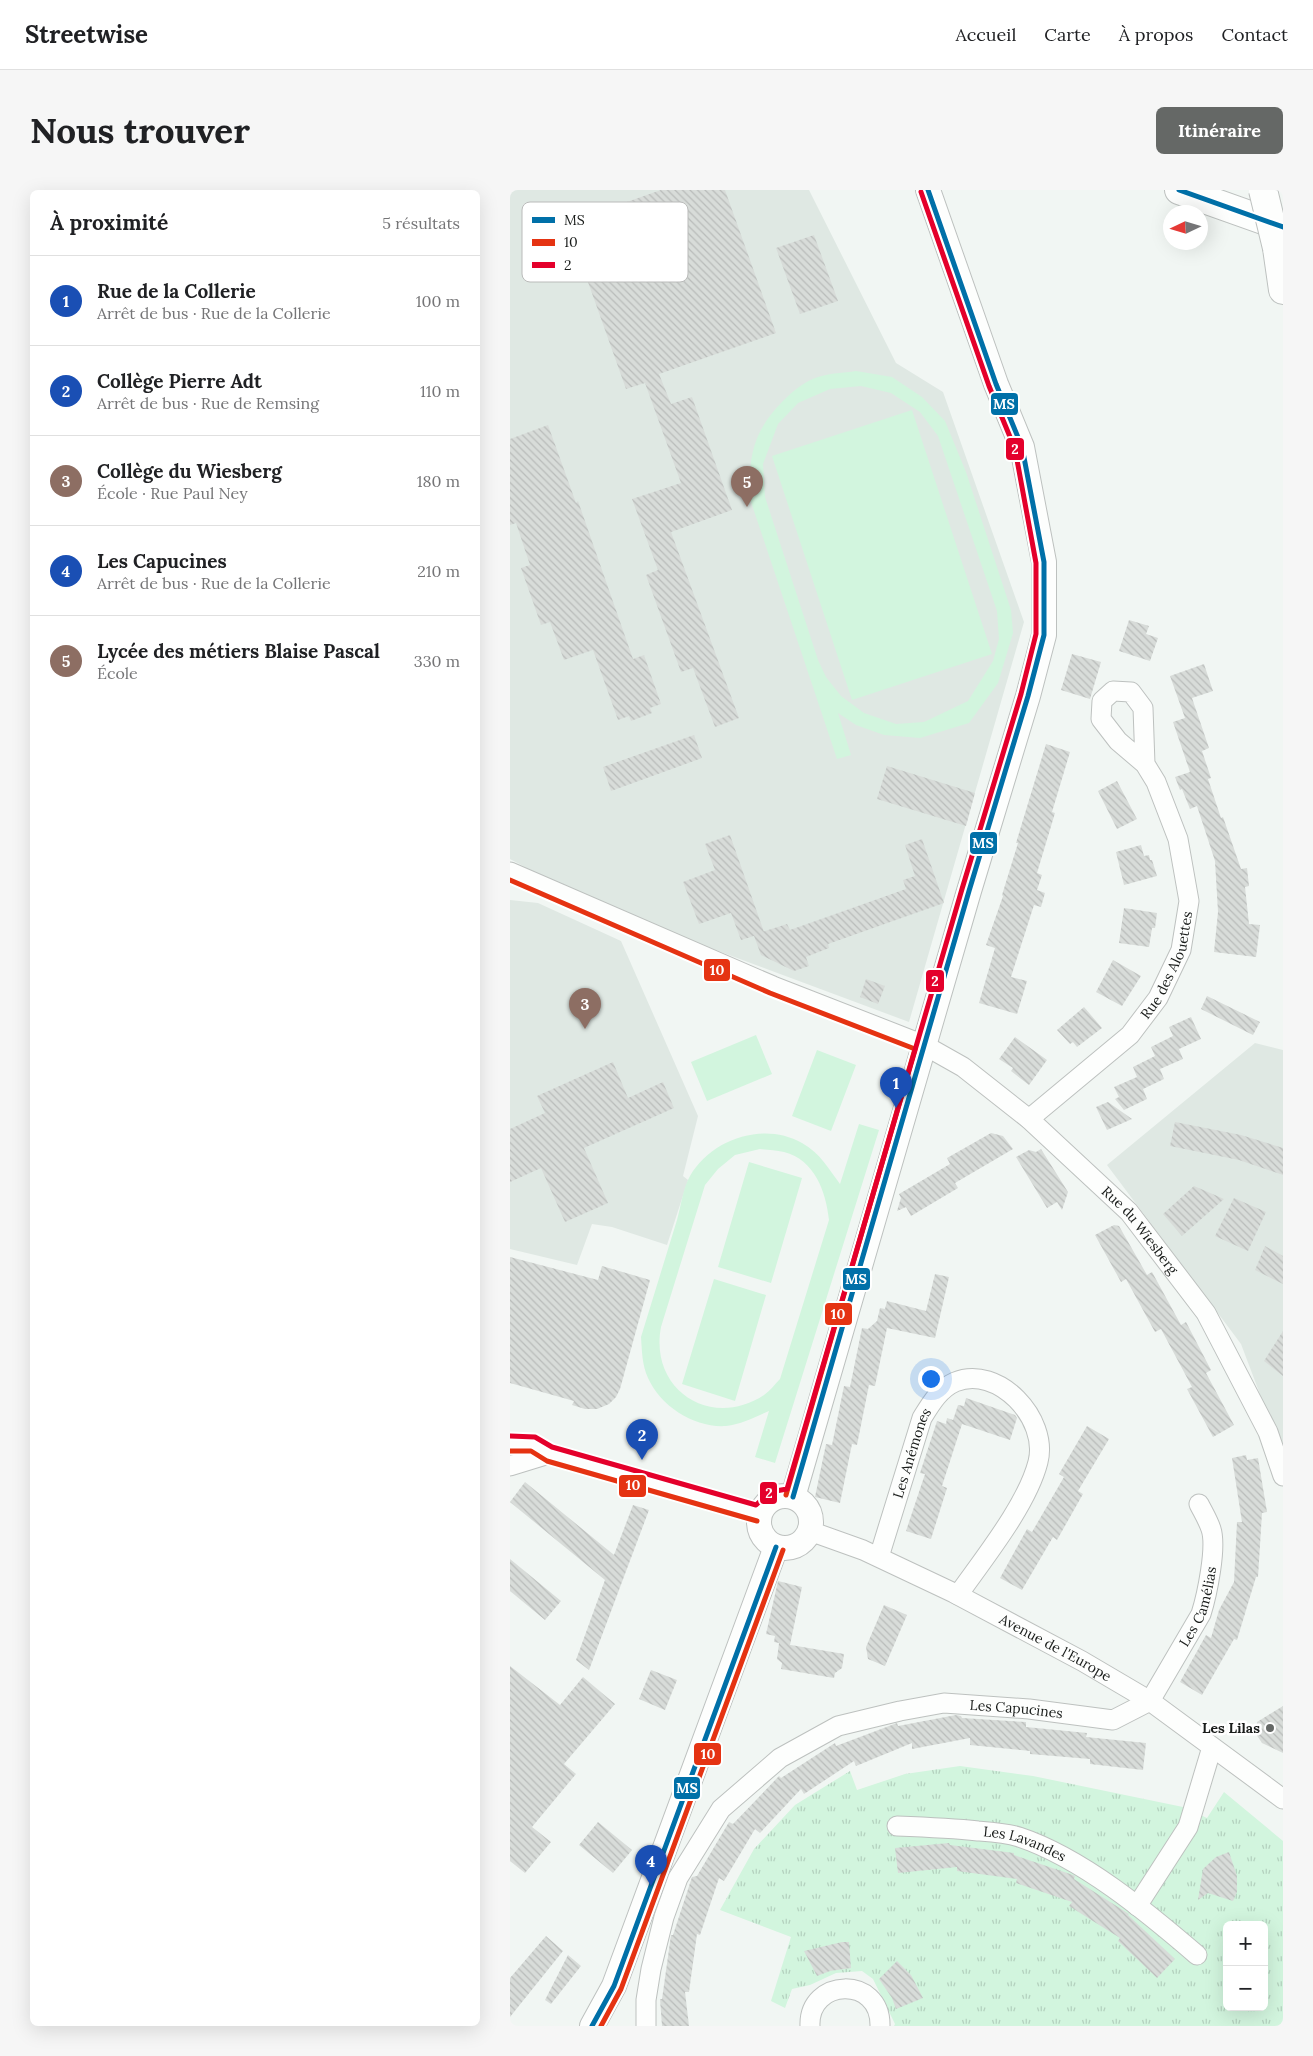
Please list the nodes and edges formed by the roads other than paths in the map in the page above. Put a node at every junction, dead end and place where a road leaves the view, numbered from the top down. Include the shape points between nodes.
1 (928, 190) edge
2 (1179, 190) edge
3 (1264, 190) edge
4 (1272, 190) edge
5 (1281, 260) edge
6 (1145, 764) dead end
7 (510, 872) edge
8 (924, 1046) junction
9 (1029, 1119) junction
10 (510, 1443) edge
11 (549, 1454) junction
12 (510, 1466) edge
13 (1283, 1476) edge
14 (793, 1497) junction
15 (1199, 1504) dead end
16 (759, 1514) junction
17 (810, 1531) junction
18 (776, 1547) junction
19 (879, 1557) junction
20 (958, 1595) junction
21 (1150, 1702) junction
22 (1212, 1747) junction
23 (1283, 1798) edge
24 (897, 1826) dead end
25 (1137, 1906) junction
26 (1197, 1955) dead end
27 (592, 2026) edge
28 (646, 2026) edge
29 (810, 2026) edge
30 (880, 2026) edge

1 - 8 street via 996,384 1022,447 1044,571 1044,635
2 - 5 highway
3 - 5 highway, bridge
4 - 5 highway, bridge
6 - 9 street, Rue des Alouettes via 1156,782 1178,839 1189,902 1181,950 1158,998 1130,1035
7 - 8 street, Rue du Wiesberg via 773,986
8 - 9 street, Rue du Wiesberg via 963,1067
8 - 14 street
9 - 13 street, Rue du Wiesberg via 1129,1212 1206,1313 1268,1432
10 - 11 street via 533,1444
11 - 12 street
11 - 16 street
14 - 16 street via 773,1498
14 - 17 street via 808,1510
15 - 21 street, Les Camélias via 1211,1530 1213,1547 1204,1604
16 - 18 street via 761,1534 766,1542
17 - 18 street via 796,1546
17 - 19 street, Avenue de l'Europe
18 - 27 street via 614,1986
19 - 20 street, Avenue de l'Europe
19 - 20 street, Les Anémones via 922,1418 934,1398 955,1382 980,1378 1007,1390 1027,1409 1037,1434 1038,1460 1025,1496
20 - 21 street, Avenue de l'Europe via 1082,1661
21 - 22 street, Avenue de l'Europe
21 - 28 street, Les Capucines via 1113,1720 1029,1708 944,1703 838,1726 780,1758 721,1809 678,1878 651,1969
22 - 23 street, Avenue de l'Europe
22 - 25 street via 1188,1827
24 - 25 street, Les Lavandes via 1020,1837 1079,1864
25 - 26 street, Les Lavandes
29 - 30 street via 814,2006 824,1995 838,1988 861,1991 874,2002 880,2014

